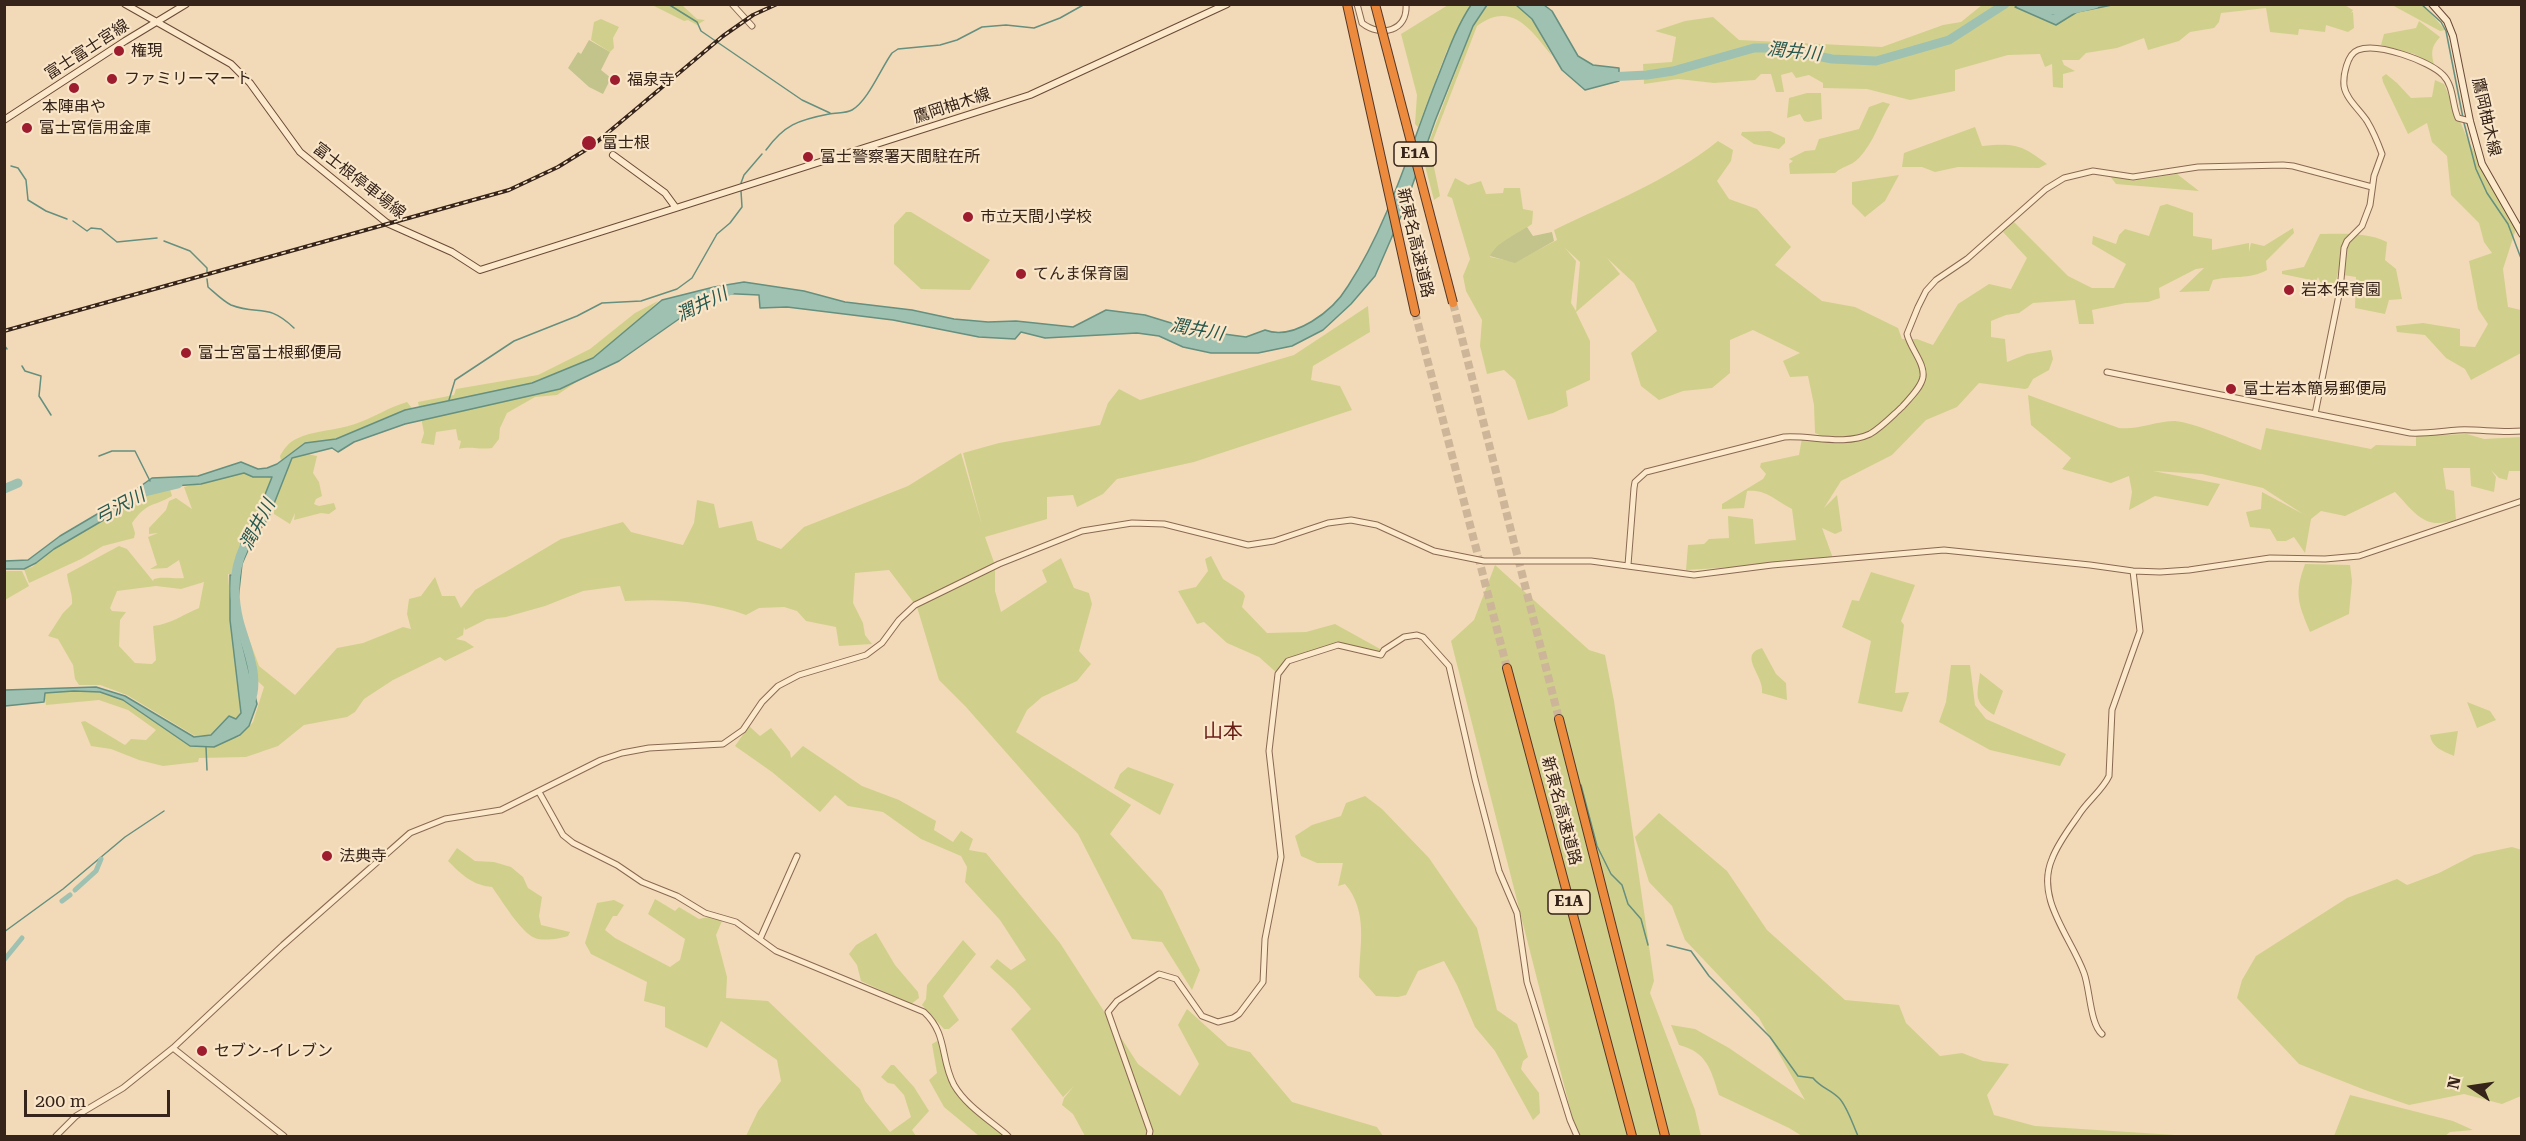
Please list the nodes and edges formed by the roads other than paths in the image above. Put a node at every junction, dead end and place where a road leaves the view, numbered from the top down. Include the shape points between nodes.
1 (125, 4) edge
2 (186, 4) edge
3 (732, 4) edge
4 (1227, 4) edge
5 (1347, 4) edge
6 (1357, 4) edge
7 (1375, 4) edge
8 (1406, 4) edge
9 (2432, 4) edge
10 (157, 22) junction
11 (752, 26) dead end
12 (4, 120) edge
13 (2470, 121) junction
14 (613, 155) dead end
15 (2372, 186) junction
16 (676, 208) junction
17 (2522, 234) edge
18 (1453, 303) tunnel mouth
19 (1415, 312) tunnel mouth
20 (2107, 372) dead end
21 (2315, 414) junction
22 (2522, 431) edge
23 (2522, 501) edge
24 (1628, 565) junction
25 (2133, 571) junction
26 (1507, 668) tunnel mouth
27 (1559, 719) tunnel mouth
28 (539, 792) junction
29 (797, 856) dead end
30 (760, 939) junction
31 (2102, 1034) dead end
32 (173, 1048) junction
33 (56, 1137) edge
34 (284, 1137) edge
35 (1008, 1137) edge
36 (1149, 1137) edge
37 (1577, 1137) edge
38 (1632, 1137) edge
39 (1665, 1137) edge

1 - 10 main road, 富士根停車場線
2 - 10 main road, 富士富士宮線
3 - 11 street
4 - 16 main road, 鷹岡柚木線 via 1030,95
5 - 19 highway, 新東名高速道路 / E1A
6 - 8 street via 1362,23 1377,31 1399,26
7 - 18 highway, 新東名高速道路 / E1A, bridge
9 - 13 main road, 鷹岡柚木線 via 2447,21 2453,36
10 - 12 main road, 富士富士宮線
10 - 16 main road, 富士根停車場線 via 220,56 239,71 300,152 387,223 452,252 480,270
13 - 15 street via 2458,118 2443,75 2422,62 2372,48 2358,49 2352,53 2344,87 2371,128 2382,154
13 - 17 main road, 鷹岡柚木線 via 2482,164
14 - 16 main road via 665,193
15 - 21 street via 2362,226 2344,248
15 - 24 street via 2293,166 2254,165 2198,167 2133,177 2093,171 2055,182 1926,291 1907,334 1923,376 1909,399 1881,426 1870,434 1848,439 1784,437 1646,472 1635,482
20 - 21 street
21 - 22 street via 2422,434
23 - 25 street via 2359,556 2270,558 2189,570
24 - 25 street via 1705,575 1944,550
24 - 28 street via 1484,561 1437,552 1377,525 1351,520 1248,545 1164,524 1111,525 1072,534 915,605 871,652 799,675 778,686 731,740 715,746 622,753
25 - 31 street via 2140,631 2112,710 2109,776 2056,850 2046,882 2049,899 2083,970 2096,1026
26 - 38 highway, 新東名高速道路 / E1A
27 - 39 highway, 新東名高速道路 / E1A
28 - 30 street via 563,835 573,843 705,913 736,922
28 - 32 street via 501,810 446,819 410,833
29 - 30 street
30 - 35 street via 776,951 924,1012 939,1031 956,1087
32 - 33 street via 123,1088 76,1116
32 - 34 street
36 - 37 street via 1108,1012 1116,1001 1159,974 1176,979 1202,1016 1218,1022 1239,1014 1263,982 1265,939 1281,858 1269,751 1278,674 1288,661 1338,645 1381,655 1412,635 1423,637 1449,666 1499,871 1516,913 1527,981

